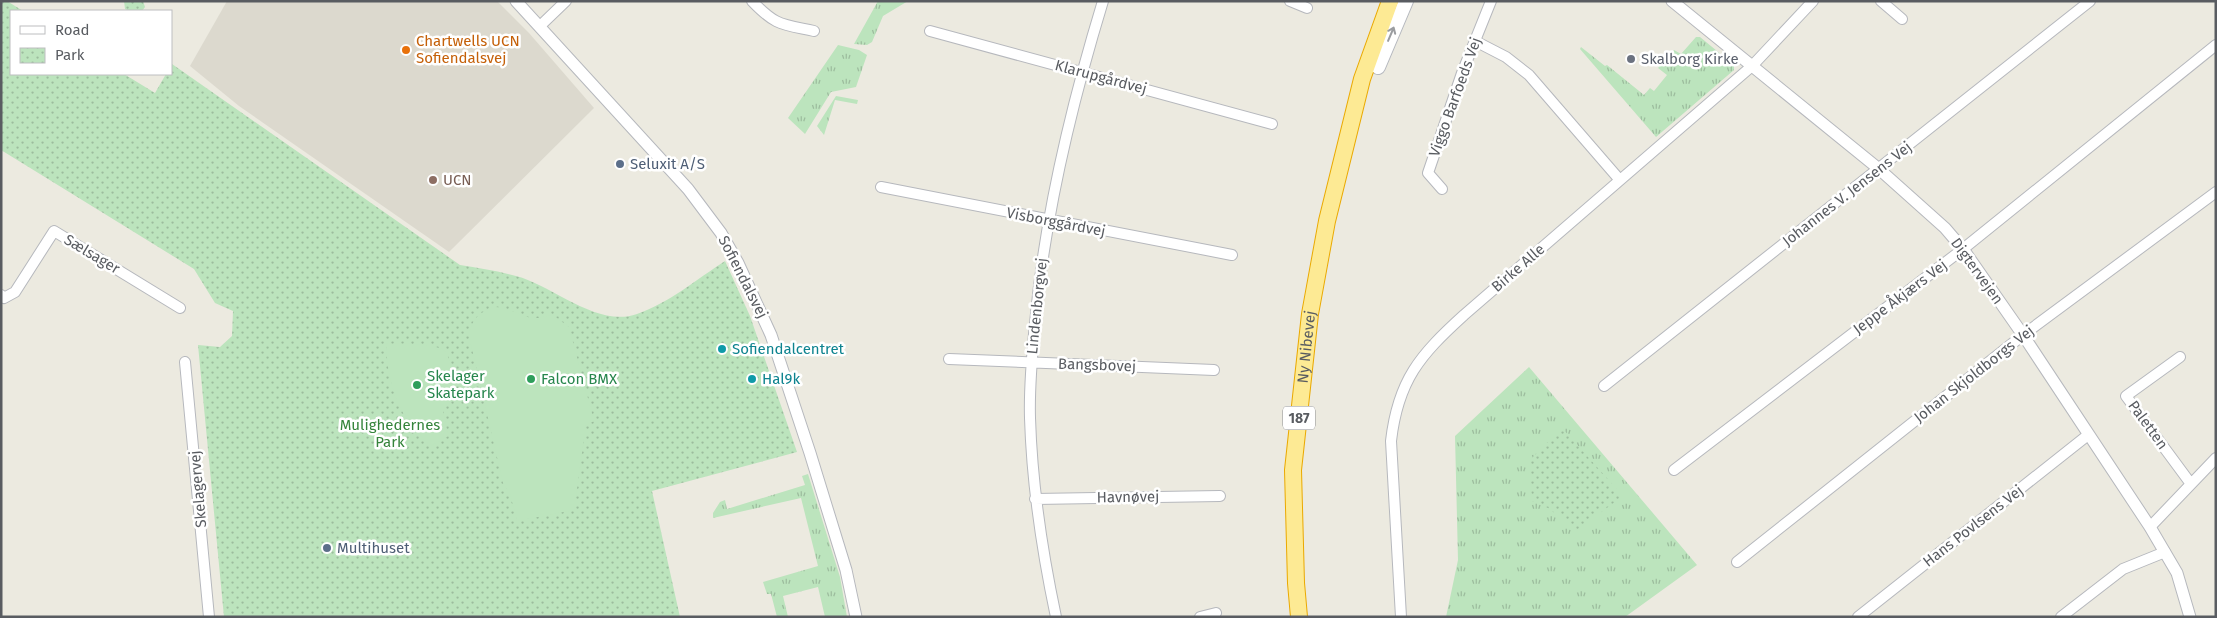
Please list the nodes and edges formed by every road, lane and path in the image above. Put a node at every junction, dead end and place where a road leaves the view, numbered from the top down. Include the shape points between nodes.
1 (516, 1) edge
2 (566, 1) edge
3 (752, 1) edge
4 (1103, 1) edge
5 (1290, 1) edge
6 (1390, 1) edge
7 (1406, 1) edge
8 (1492, 1) edge
9 (1672, 1) edge
10 (1813, 1) edge
11 (1881, 1) edge
12 (2090, 1) edge
13 (1307, 8) dead end
14 (1902, 19) dead end
15 (540, 26) junction
16 (814, 31) dead end
17 (930, 31) dead end
18 (1475, 41) junction
19 (2216, 45) edge
20 (1752, 66) junction
21 (1378, 67) joint
22 (1081, 72) junction
23 (1272, 124) dead end
24 (1348, 140) junction
25 (1879, 169) junction
26 (1619, 179) junction
27 (881, 187) dead end
28 (1442, 189) dead end
29 (2216, 192) edge
30 (1048, 220) junction
31 (1963, 249) junction
32 (1232, 255) dead end
33 (1, 295) edge
34 (180, 308) dead end
35 (2023, 335) junction
36 (2180, 356) dead end
37 (949, 359) dead end
38 (185, 362) dead end
39 (1031, 363) junction
40 (1214, 370) dead end
41 (1604, 386) dead end
42 (2088, 435) junction
43 (2216, 458) edge
44 (1674, 470) dead end
45 (2191, 484) junction
46 (1220, 496) dead end
47 (1035, 499) junction
48 (2150, 527) junction
49 (2165, 552) junction
50 (1737, 562) dead end
51 (1216, 613) dead end
52 (209, 617) edge
53 (856, 617) edge
54 (1056, 617) edge
55 (1200, 617) edge
56 (1299, 617) edge
57 (1401, 617) edge
58 (1858, 617) edge
59 (2060, 617) edge
60 (2190, 617) edge

1 - 15 street, Sofiendalsvej
2 - 15 street
3 - 16 street via 769,19
4 - 22 street, Lindenborgvej
5 - 13 street
6 - 24 highway, Ny Nibevej / 187 via 1362,79
21 -> 7 main road, Ny Nibevej / 187
8 - 18 street, Viggo Barfoeds Vej
9 - 20 street, Digtervejen
10 - 20 street, Birke Alle
11 - 14 street
12 - 25 street, Johannes V. Jensens Vej
15 - 53 street, Sofiendalsvej via 688,189 738,262 771,335 846,570
17 - 22 street, Klarupgårdvej
18 - 26 street via 1506,57 1529,75
18 - 28 street, Viggo Barfoeds Vej via 1428,173
19 - 31 street, Jeppe Åkjærs Vej
20 - 25 street, Digtervejen
20 - 26 street, Birke Alle
21 - 24 highway, Ny Nibevej / 187
22 - 23 street, Klarupgårdvej
22 - 30 street, Lindenborgvej
24 - 56 highway, Ny Nibevej / 187 via 1327,221 1310,314 1293,470
25 - 31 street, Digtervejen via 1920,204
25 - 41 street, Johannes V. Jensens Vej
26 - 57 street, Birke Alle via 1456,322 1427,350 1405,384 1394,414 1391,441
27 - 30 street, Visborggårdvej
29 - 35 street, Johan Skjoldborgs Vej
30 - 32 street, Visborggårdvej
30 - 39 street, Lindenborgvej
31 - 35 street, Digtervejen
31 - 44 street, Jeppe Åkjærs Vej
33 - 34 street, Sælsager via 4,298 15,292 54,231
35 - 42 street, Digtervejen
35 - 50 street, Johan Skjoldborgs Vej
36 - 45 street, Paletten via 2126,396
37 - 39 street, Bangsbovej
38 - 52 street, Skelagervej
39 - 40 street, Bangsbovej
39 - 47 street, Lindenborgvej via 1030,416
42 - 48 street, Digtervejen
42 - 58 street, Hans Povlsens Vej
43 - 45 street
45 - 48 street
46 - 47 street, Havnøvej
47 - 54 street, Lindenborgvej
48 - 49 street, Digtervejen
49 - 59 street via 2123,569
49 - 60 street, Digtervejen via 2180,580
51 - 55 street

